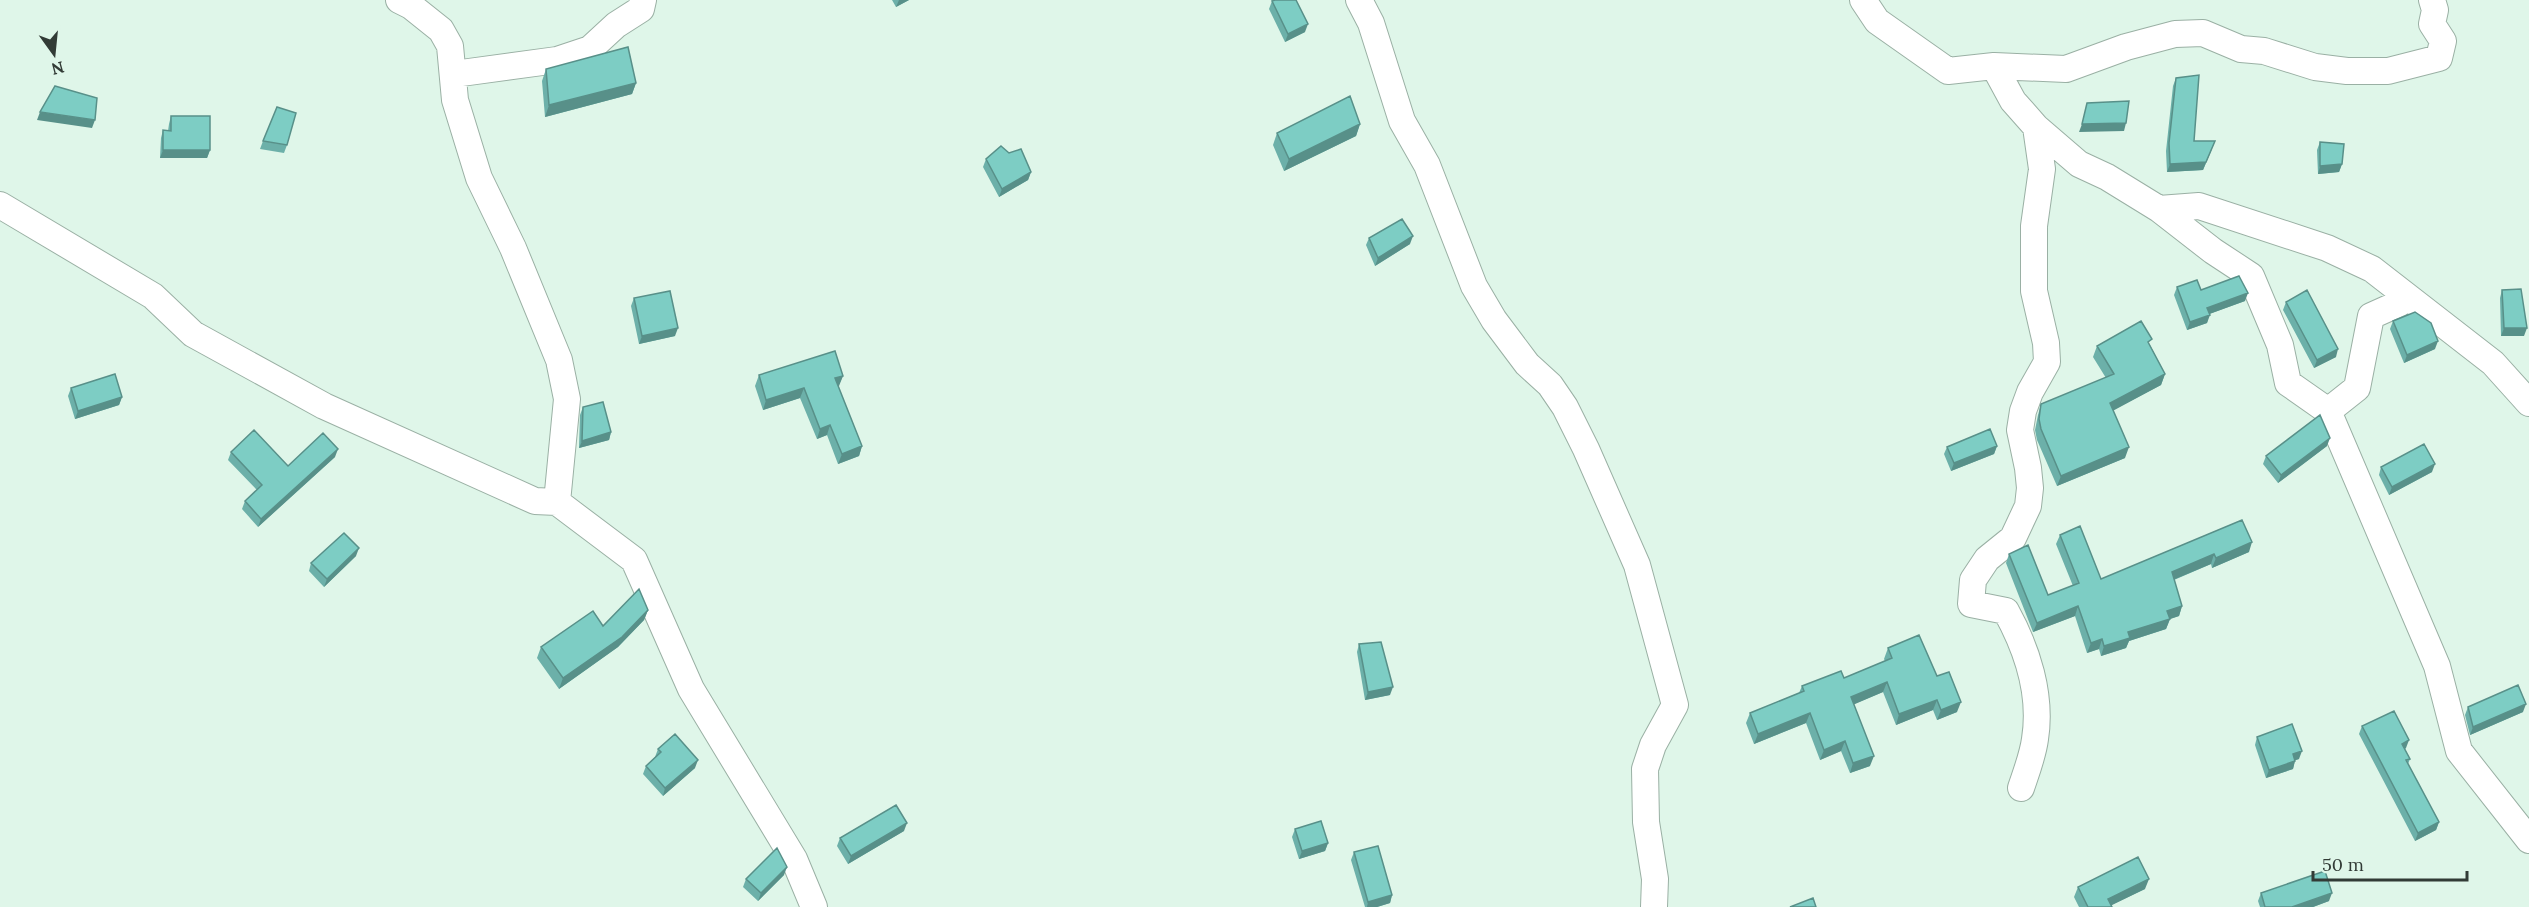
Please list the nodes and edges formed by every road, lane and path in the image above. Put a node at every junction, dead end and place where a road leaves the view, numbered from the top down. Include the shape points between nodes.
1 (399, 0) edge
2 (643, 0) edge
3 (1359, 0) edge
4 (1863, 0) edge
5 (2432, 0) edge
6 (1994, 66) junction
7 (454, 74) junction
8 (2037, 128) junction
9 (0, 205) edge
10 (2159, 209) junction
11 (2407, 297) junction
12 (2529, 404) edge
13 (2328, 411) junction
14 (556, 502) junction
15 (2021, 788) dead end
16 (2529, 840) edge
17 (814, 907) edge
18 (1654, 907) edge

1 - 7 street via 441,30 450,46
2 - 7 street via 641,9 616,25 590,50 557,60
3 - 18 street via 1371,23 1401,121 1427,165 1474,286 1527,364 1550,385 1565,407 1637,565 1675,705 1645,769
4 - 6 street via 1877,21 1948,71
5 - 6 street via 2432,24 2443,40 2439,58 2388,71 2315,67 2241,49 2203,33 2126,47 2066,69
6 - 8 street via 2013,101
7 - 14 street via 455,100 479,178 559,360 567,399
8 - 10 street via 2079,164
8 - 15 street via 2042,169 2034,226 2034,291 2047,362 2030,392 2020,430 2028,468 2028,506 2013,538 1987,559 1973,580 1971,604 2006,611 2035,686 2036,740
9 - 14 street via 153,296 193,334 324,406 535,501
10 - 11 street via 2199,206 2327,248 2372,269
10 - 13 street via 2251,276 2280,345 2288,383
11 - 12 street via 2493,363
11 - 13 street via 2371,316 2357,388
13 - 16 street via 2438,666 2459,751
14 - 17 street via 634,560 691,690 794,859

